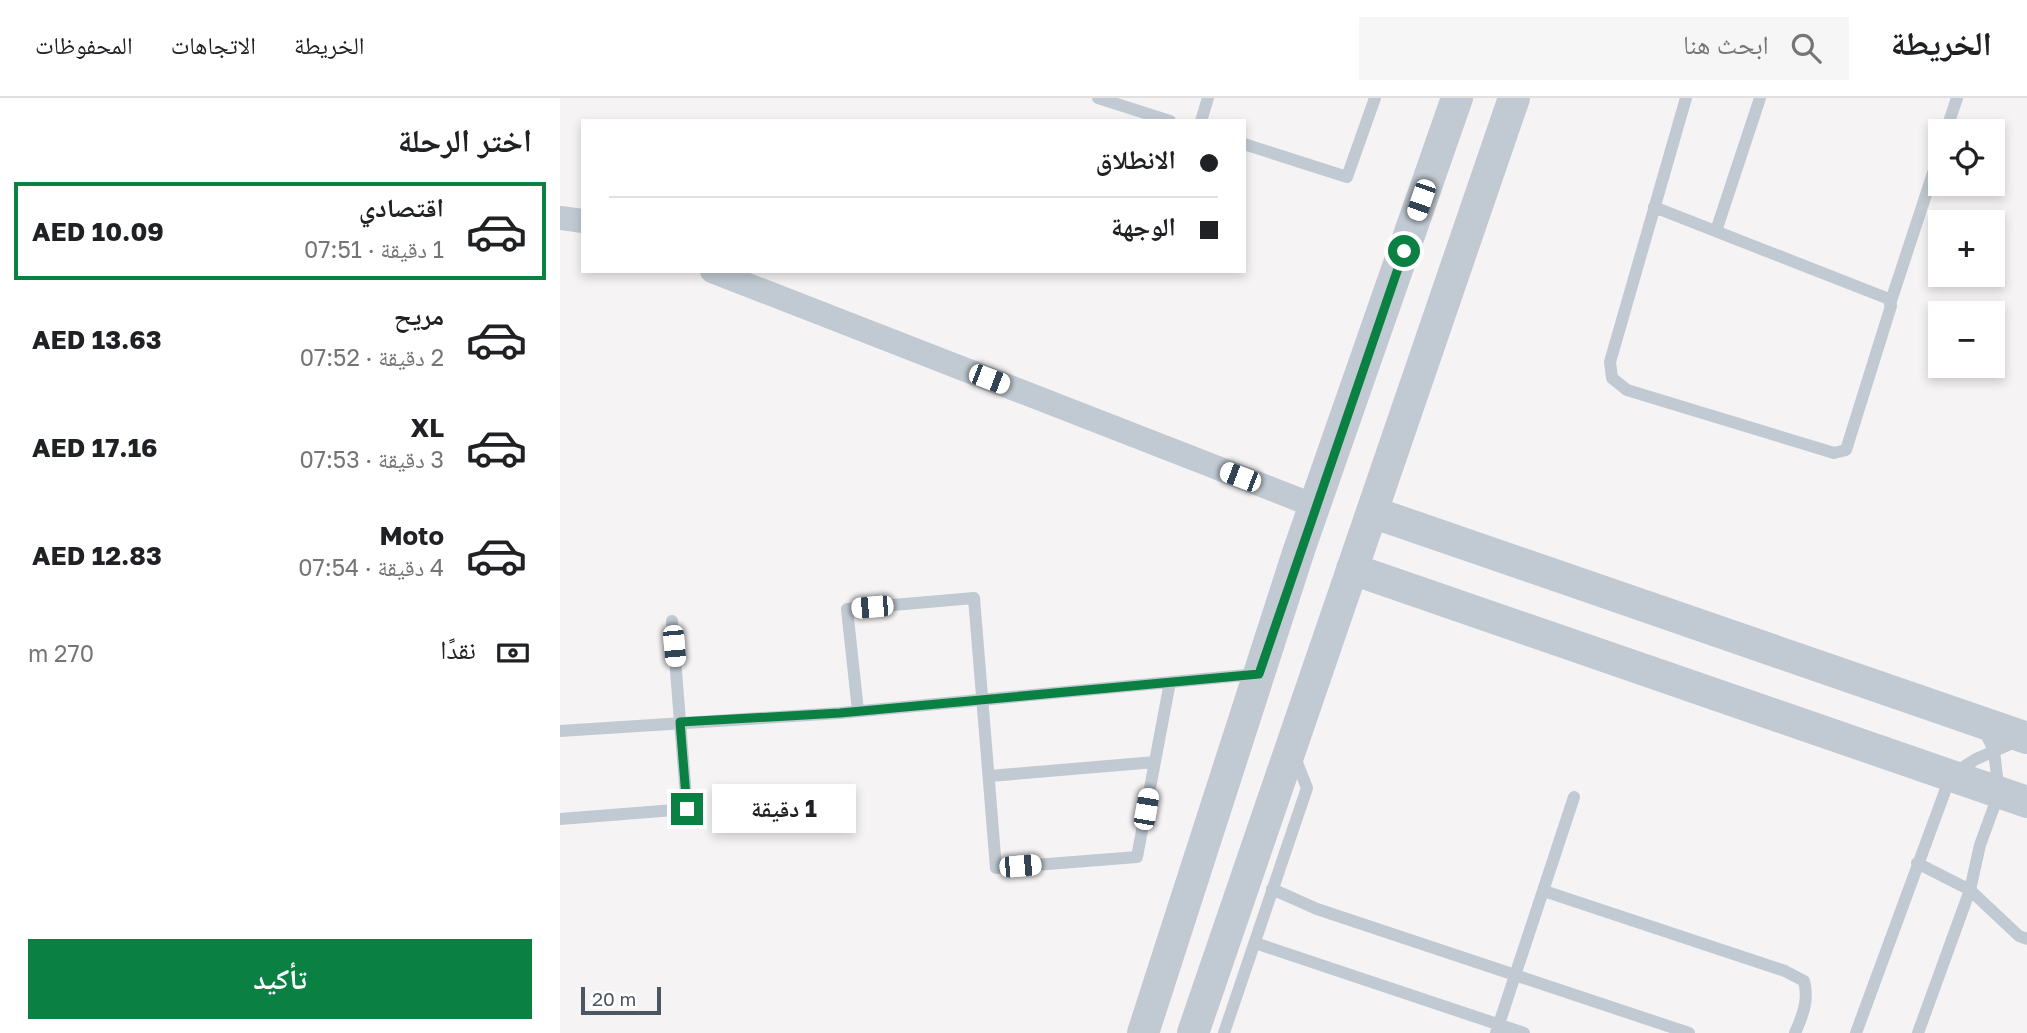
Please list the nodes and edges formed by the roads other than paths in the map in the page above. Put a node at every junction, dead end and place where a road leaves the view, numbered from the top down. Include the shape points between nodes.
1 (1098, 98) edge
2 (1208, 98) edge
3 (1375, 98) edge
4 (1457, 98) edge
5 (1514, 98) edge
6 (1686, 98) edge
7 (1760, 98) edge
8 (1957, 98) edge
9 (1164, 119) edge
10 (1202, 119) edge
11 (1950, 119) edge
12 (1246, 145) edge
13 (1928, 189) edge
14 (1654, 207) junction
15 (560, 218) edge
16 (581, 221) edge
17 (1716, 230) junction
18 (717, 273) edge
19 (1890, 304) junction
20 (1315, 506) junction
21 (1372, 512) junction
22 (1352, 569) junction
23 (672, 621) dead end
24 (1259, 674) junction
25 (1170, 682) junction
26 (984, 700) junction
27 (858, 712) junction
28 (680, 722) junction
29 (560, 731) edge
30 (1988, 737) junction
31 (2026, 738) edge
32 (1290, 744) junction
33 (1155, 762) junction
34 (1951, 775) junction
35 (990, 776) junction
36 (1574, 797) dead end
37 (2013, 797) edge
38 (560, 819) edge
39 (1917, 863) junction
40 (1272, 889) junction
41 (1970, 890) junction
42 (1544, 891) junction
43 (2027, 939) edge
44 (1255, 943) junction
45 (1516, 975) junction
46 (1497, 1029) edge
47 (1143, 1033) edge
48 (1193, 1033) edge
49 (1224, 1033) edge
50 (1524, 1033) edge
51 (1689, 1033) edge
52 (1795, 1033) edge
53 (1856, 1033) edge
54 (1918, 1033) edge

1 - 9 lane
2 - 10 lane
3 - 12 lane via 1347,177
4 - 20 street
5 - 21 street
6 - 14 lane
7 - 17 lane
8 - 11 lane
13 - 19 lane
14 - 17 lane
14 - 19 lane via 1610,362 1612,377 1627,390 1834,453 1846,450
15 - 16 street
17 - 19 lane via 1879,294
18 - 20 street
20 - 24 street
21 - 22 street
21 - 30 street
22 - 32 street
22 - 34 street
23 - 28 lane
24 - 25 lane
24 - 47 street
25 - 26 lane
25 - 33 lane
26 - 27 lane
26 - 27 lane via 974,597 846,609
26 - 35 lane
27 - 28 lane
28 - 29 lane
28 - 38 lane via 687,809
30 - 31 street
30 - 34 lane
30 - 37 lane
32 - 40 lane via 1307,788
32 - 48 street
33 - 35 lane
33 - 35 lane via 1137,857 996,868
34 - 37 street
34 - 39 lane
36 - 42 lane
37 - 41 lane via 1980,845
39 - 41 lane
39 - 53 lane
40 - 44 lane
40 - 45 lane via 1317,909
41 - 43 lane
41 - 54 lane
42 - 45 lane
42 - 52 lane via 1804,981 1805,1009
44 - 46 lane
44 - 49 lane
45 - 46 lane
45 - 51 lane
46 - 50 lane

